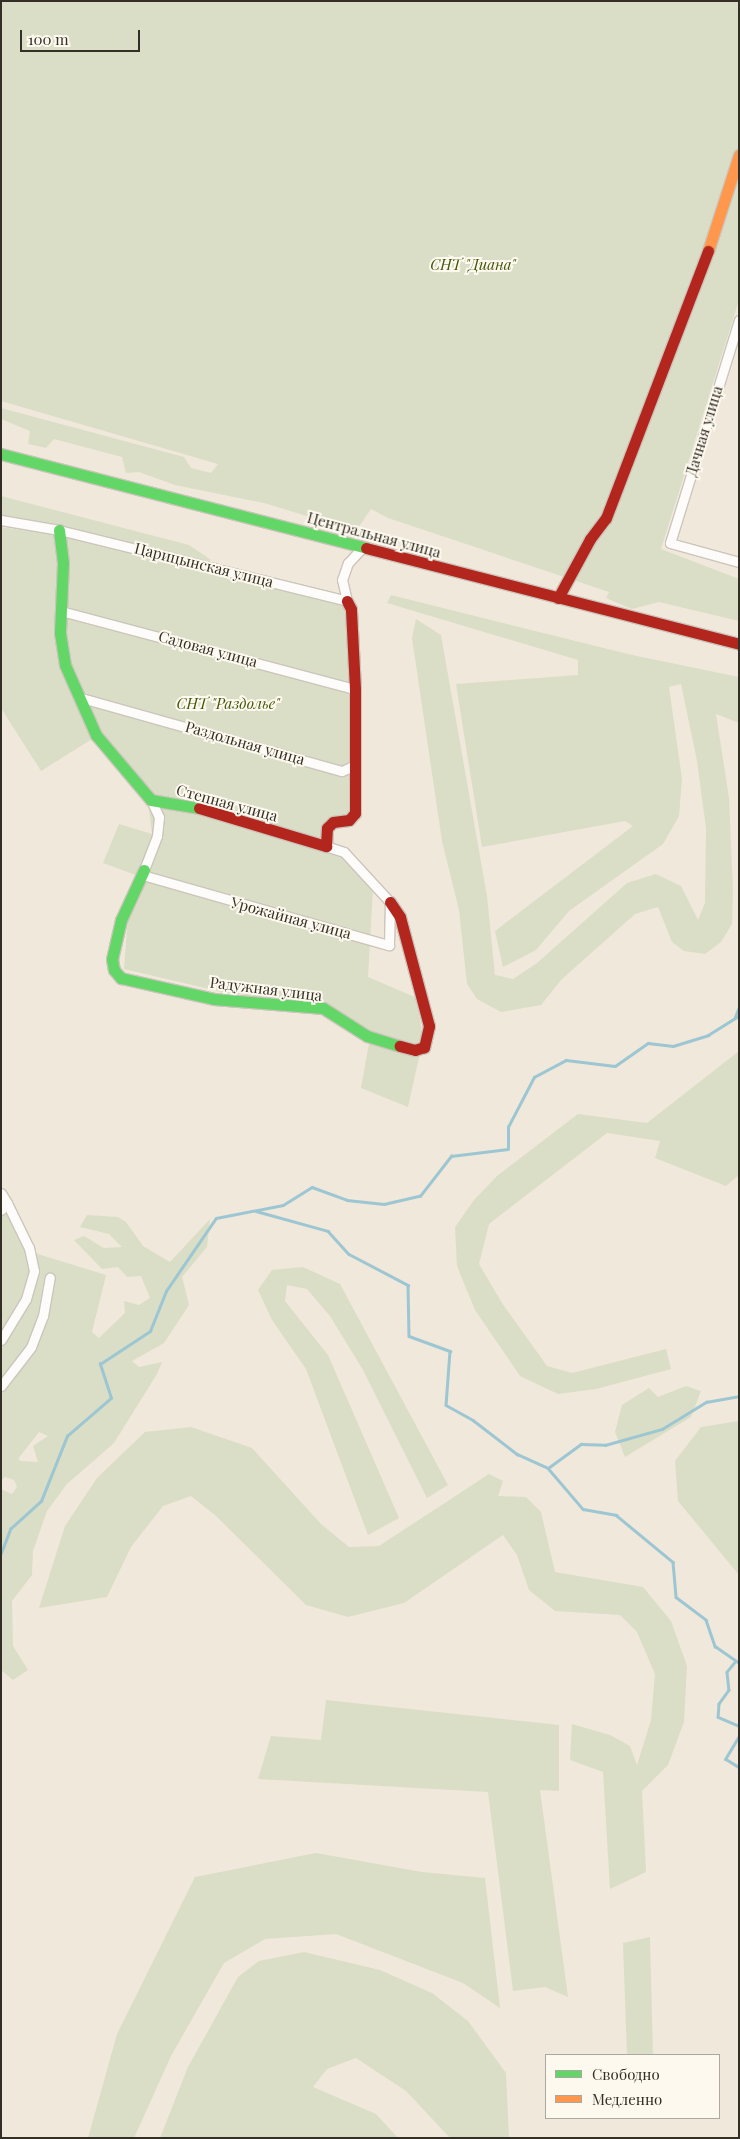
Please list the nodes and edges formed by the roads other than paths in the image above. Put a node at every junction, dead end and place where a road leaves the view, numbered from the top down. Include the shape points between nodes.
1 (739, 155) edge
2 (739, 320) edge
3 (1, 454) edge
4 (1, 520) edge
5 (59, 530) junction
6 (362, 548) junction
7 (739, 562) edge
8 (558, 598) junction
9 (347, 601) junction
10 (60, 611) junction
11 (739, 644) edge
12 (355, 689) junction
13 (78, 697) junction
14 (353, 766) junction
15 (151, 800) junction
16 (326, 846) junction
17 (144, 870) junction
18 (390, 902) junction
19 (1, 1193) edge
20 (4, 1206) edge
21 (50, 1278) dead end
22 (1, 1340) edge
23 (1, 1386) edge

1 - 8 street via 707,256 633,452 606,518 590,539
2 - 7 street, Дачная улица via 670,543
3 - 6 street, Центральная улица
4 - 5 street, Царицынская улица
5 - 9 street, Царицынская улица
5 - 10 street via 62,563
6 - 8 street, Центральная улица
6 - 9 street via 348,563 342,580
8 - 11 street, Центральная улица
9 - 12 street via 352,609
10 - 12 street, Садовая улица
10 - 13 street via 66,665
12 - 14 street
13 - 14 street, Раздольная улица via 342,771
13 - 15 street via 96,735
14 - 16 street via 356,813 349,820 333,822 327,828
15 - 16 street, Степная улица via 184,804
15 - 17 street via 159,817 157,836
16 - 18 street via 344,852
17 - 18 street, Урожайная улица via 146,876 156,880 389,945
17 - 18 street, Радужная улица via 121,920 112,959 114,970 121,978 214,999 323,1008 367,1036 415,1050 424,1047 429,1026 403,926
19 - 20 street
20 - 22 street via 29,1248 34,1271 26,1298
21 - 23 street via 43,1316 30,1347

